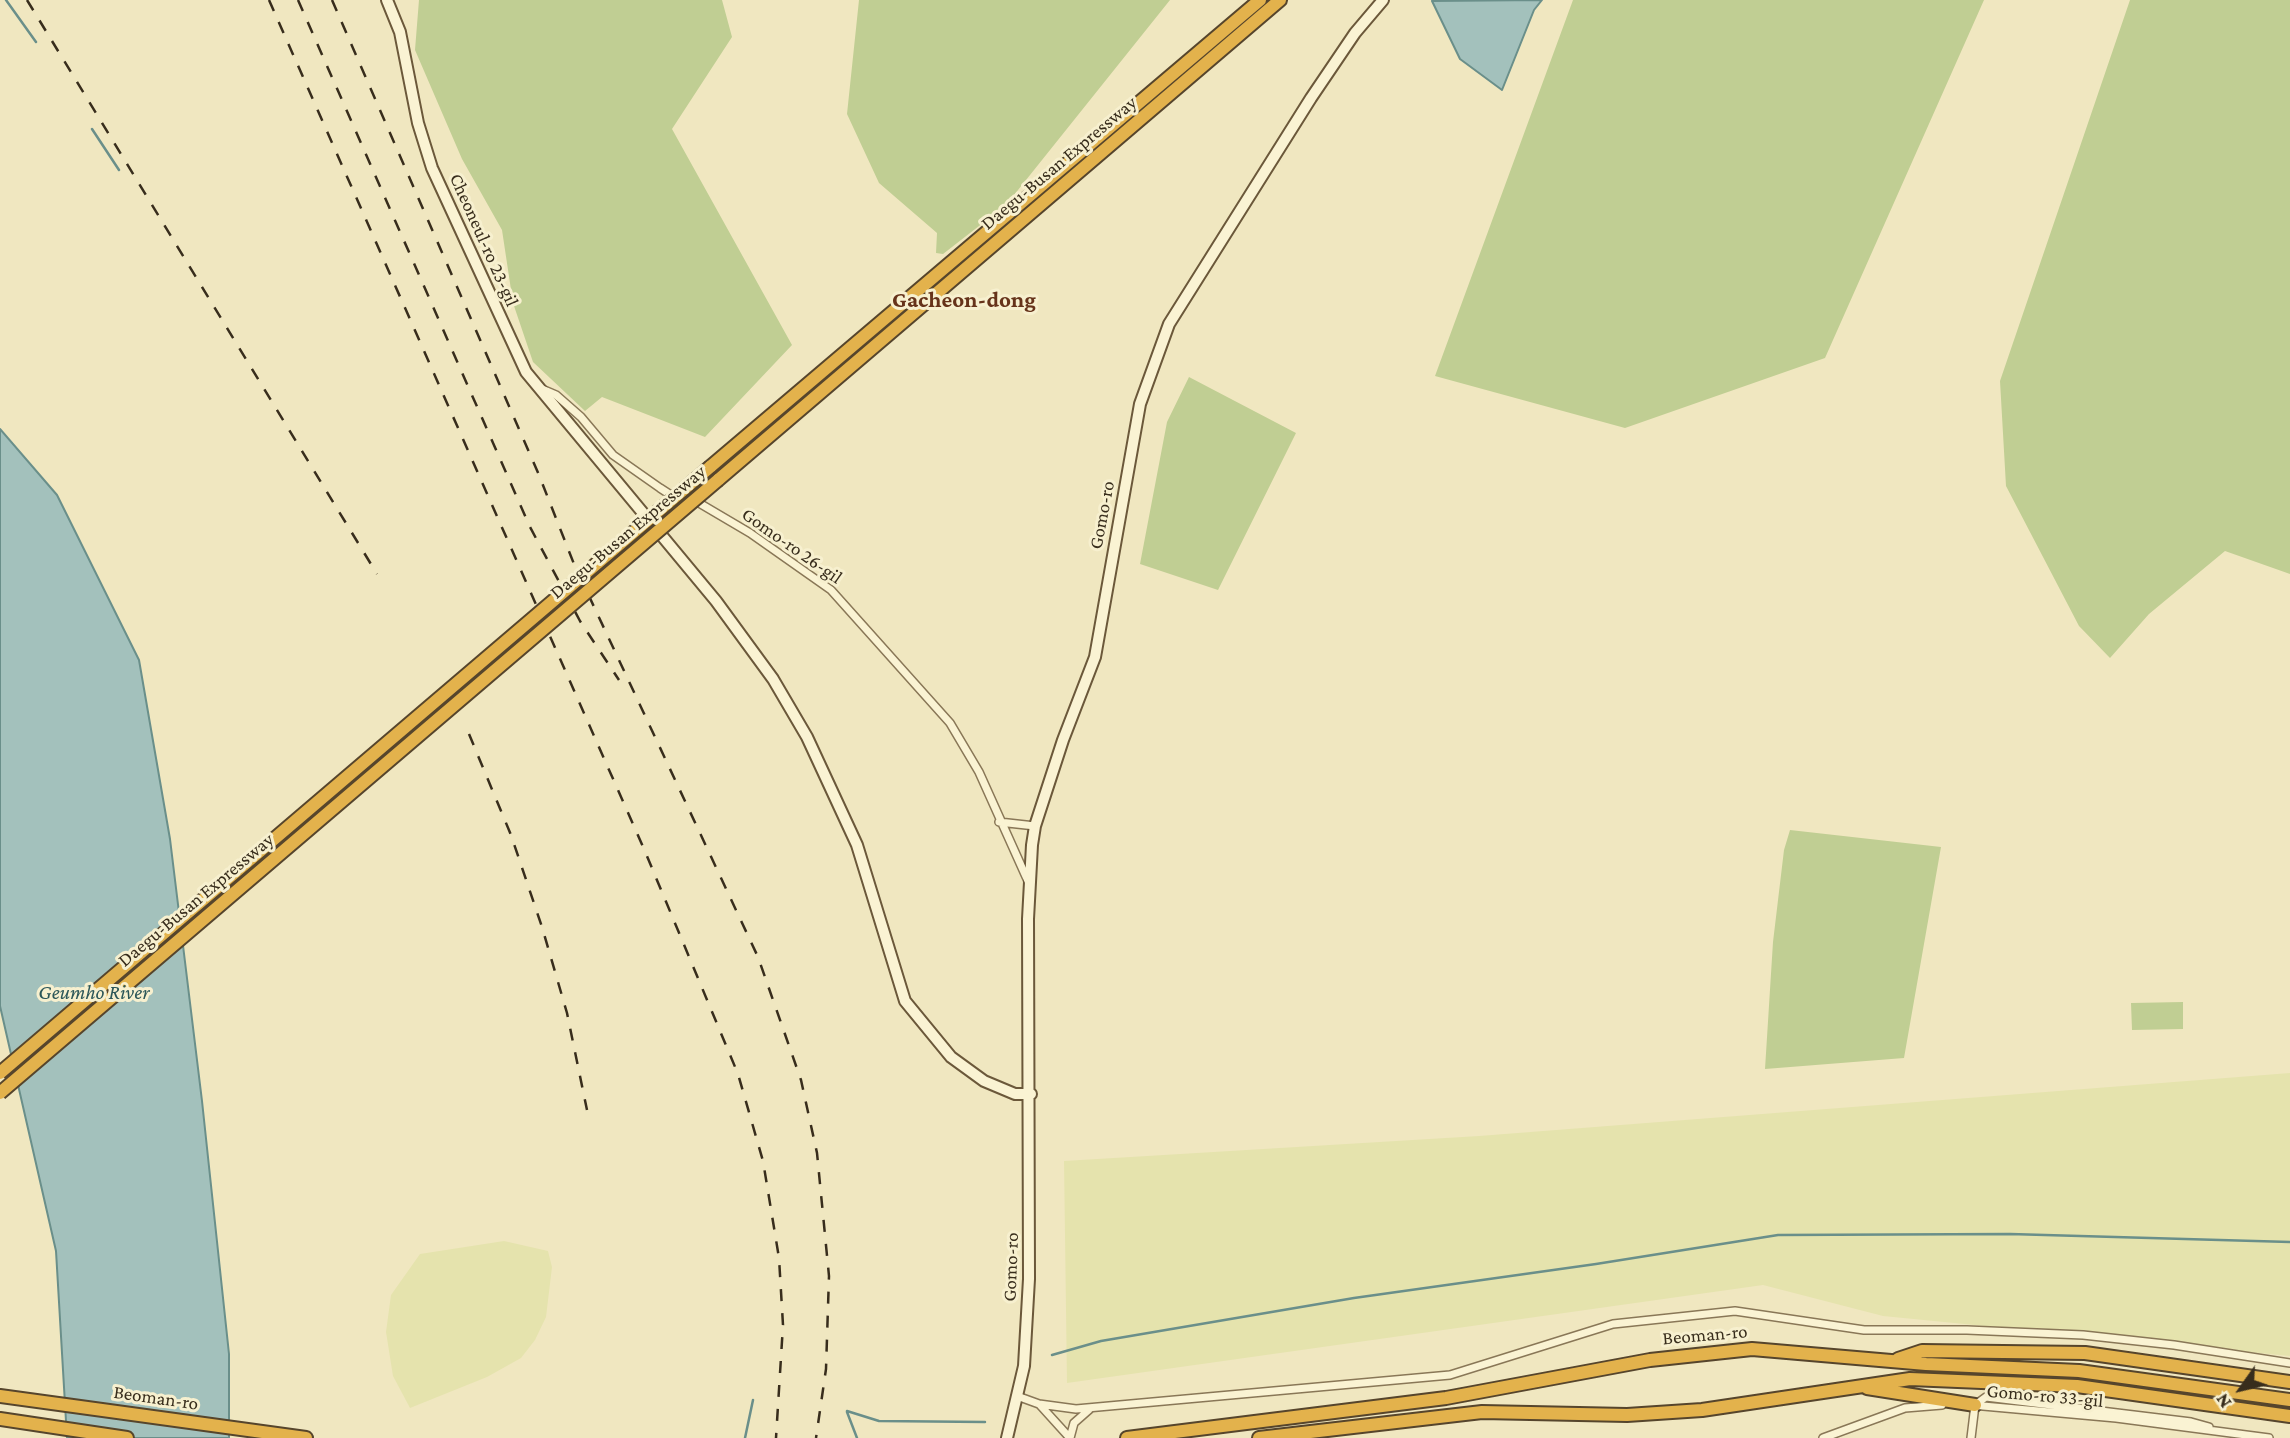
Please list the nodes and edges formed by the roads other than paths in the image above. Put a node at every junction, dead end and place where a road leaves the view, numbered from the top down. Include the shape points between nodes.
1 (387, 0) edge
2 (1259, 0) edge
3 (1280, 0) edge
4 (1383, 0) edge
5 (970, 256) junction
6 (538, 388) junction
7 (999, 822) junction
8 (1035, 826) junction
9 (1028, 881) junction
10 (0, 1073) edge
11 (0, 1093) edge
12 (1031, 1094) junction
13 (1896, 1360) junction
14 (2290, 1363) edge
15 (2290, 1382) edge
16 (1850, 1385) junction
17 (0, 1396) edge
18 (1017, 1396) junction
19 (2290, 1400) edge
20 (1038, 1404) junction
21 (1975, 1405) junction
22 (1092, 1408) junction
23 (2290, 1416) edge
24 (0, 1419) edge
25 (127, 1438) edge
26 (306, 1438) edge
27 (1007, 1438) edge
28 (1070, 1438) edge
29 (1127, 1438) edge
30 (1259, 1438) edge
31 (1823, 1438) edge
32 (1971, 1438) edge
33 (2269, 1438) edge

1 - 6 main road, Cheoneul-ro 23-gil via 400,32 432,167 494,306
2 - 5 highway, Daegu-Busan Expressway
3 - 5 highway, Daegu-Busan Expressway
4 - 8 main road, Gomo-ro via 1354,33 1311,98 1169,324 1140,404 1094,657
5 - 10 highway, Daegu-Busan Expressway, bridge via 872,331 710,467
5 - 11 highway, Daegu-Busan Expressway, bridge via 881,341
6 - 7 street, Gomo-ro 26-gil via 556,395 613,455 660,488 729,520 831,590 950,723 979,772
6 - 12 main road, Cheoneul-ro 23-gil via 716,600 773,679 807,737 857,845 905,1001 951,1056 985,1081 1015,1094
7 - 8 street
7 - 9 street, Gomo-ro 26-gil
8 - 9 main road, Gomo-ro
9 - 12 main road, Gomo-ro
12 - 18 main road, Gomo-ro via 1029,1279 1024,1366
13 - 15 highway via 1922,1351 2085,1353
13 - 19 highway, Beoman-ro via 2079,1371
13 - 29 highway, Beoman-ro via 1752,1349 1700,1353 1446,1398
14 - 22 street via 2083,1335 1864,1330 1735,1311 1613,1324 1450,1375
16 - 21 highway
16 - 23 highway via 1910,1379 2038,1383
16 - 30 highway via 1702,1410 1627,1415 1482,1412
17 - 26 highway, Beoman-ro
18 - 20 street
18 - 27 main road, Gomo-ro
20 - 22 street
20 - 28 street
21 - 31 street, Gomo-ro 33-gil via 1905,1408
21 - 32 street
21 - 33 street, Gomo-ro 33-gil
22 - 28 street via 1074,1423
24 - 25 highway

